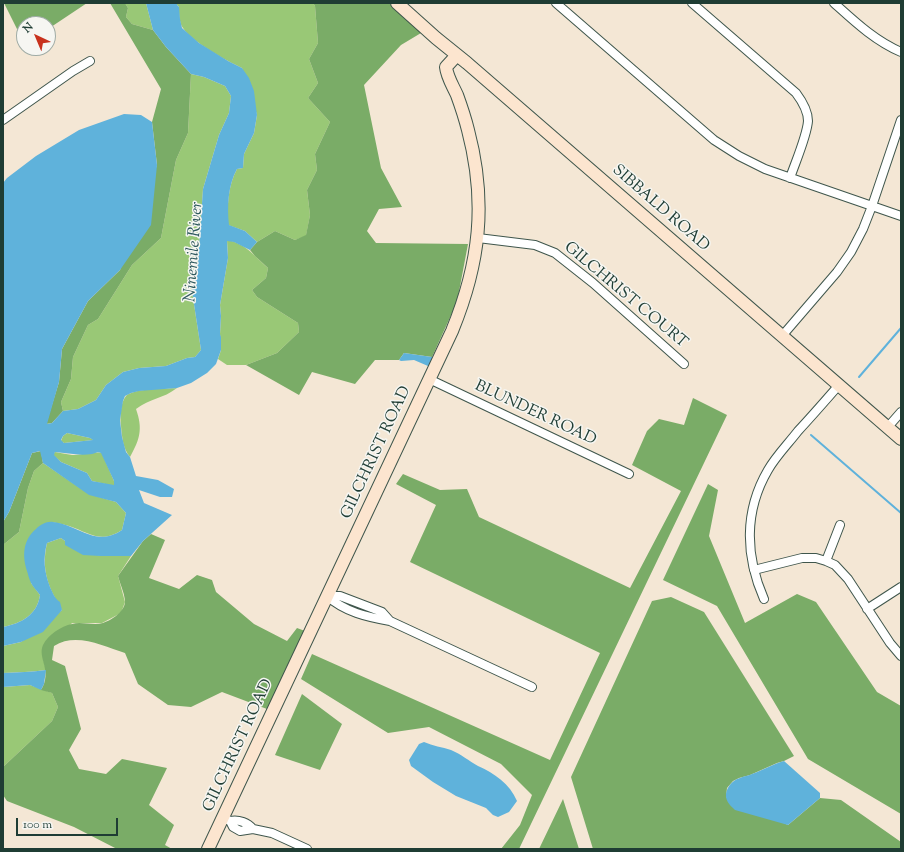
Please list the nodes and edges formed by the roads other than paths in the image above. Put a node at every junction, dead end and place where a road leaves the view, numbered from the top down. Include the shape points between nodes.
1 (397, 3) edge
2 (556, 3) edge
3 (692, 3) edge
4 (834, 3) edge
5 (901, 52) edge
6 (457, 55) junction
7 (90, 61) dead end
8 (3, 120) edge
9 (901, 120) edge
10 (790, 178) junction
11 (872, 206) junction
12 (901, 216) edge
13 (478, 238) junction
14 (782, 336) junction
15 (684, 364) dead end
16 (429, 380) junction
17 (839, 385) junction
18 (900, 415) edge
19 (887, 428) junction
20 (901, 439) edge
21 (629, 474) dead end
22 (840, 525) dead end
23 (826, 561) junction
24 (754, 570) junction
25 (901, 587) edge
26 (327, 596) junction
27 (764, 599) dead end
28 (867, 609) junction
29 (901, 656) edge
30 (532, 687) dead end
31 (226, 820) junction
32 (208, 849) edge
33 (307, 849) edge

1 - 6 street, SIBBALD ROAD
2 - 10 street via 714,140 739,156
3 - 10 street via 796,93 803,102 808,120
4 - 5 street via 880,41
6 - 13 street, GILCHRIST ROAD via 446,67 472,145 478,189
6 - 14 street, SIBBALD ROAD
7 - 8 street
9 - 11 street
10 - 11 street
11 - 12 street
11 - 14 street via 863,229 844,262
13 - 15 street, GILCHRIST COURT via 536,245 555,253 593,283
13 - 16 street, GILCHRIST ROAD via 473,269 462,306
14 - 17 street, SIBBALD ROAD
16 - 21 street, BLUNDER ROAD
16 - 26 street, GILCHRIST ROAD
17 - 19 street, SIBBALD ROAD
17 - 24 street via 782,450 762,481 749,533
18 - 19 street
19 - 20 street, SIBBALD ROAD
22 - 23 street
23 - 24 street via 802,558
23 - 28 street via 842,572
24 - 27 street via 756,582
25 - 28 street
26 - 30 street via 340,596 382,612 390,621
26 - 31 street, GILCHRIST ROAD
28 - 29 street
31 - 32 street, GILCHRIST ROAD
31 - 33 street via 240,831 253,829 272,833

